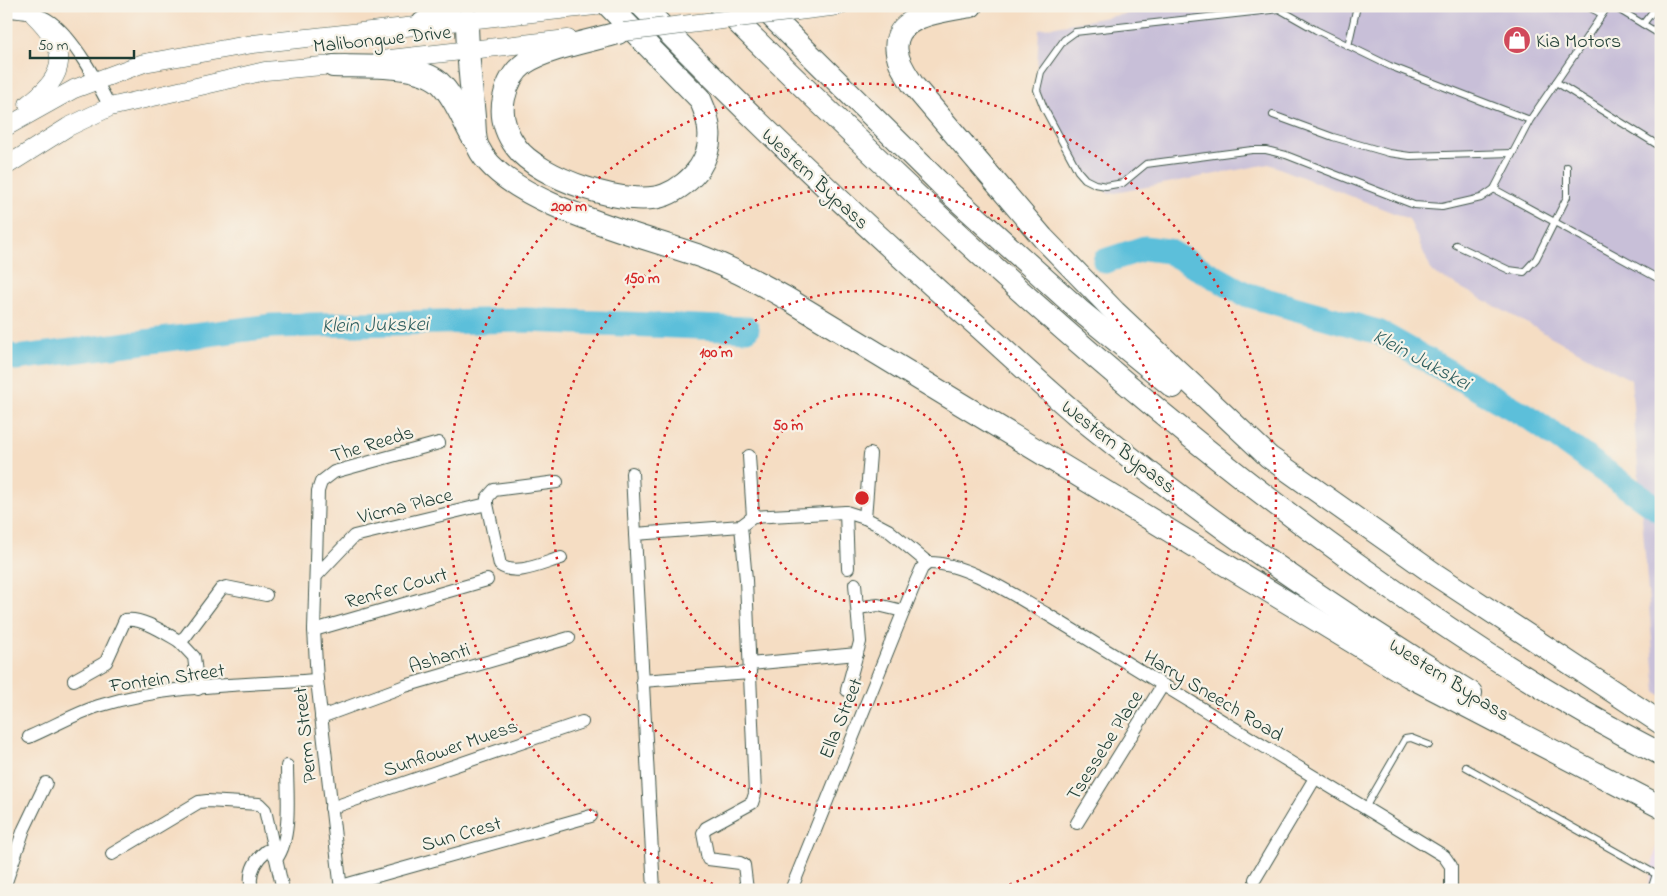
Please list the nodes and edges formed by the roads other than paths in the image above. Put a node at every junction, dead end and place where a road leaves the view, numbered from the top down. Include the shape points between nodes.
1 (595, 6) edge
2 (609, 6) edge
3 (642, 6) edge
4 (721, 6) edge
5 (761, 6) edge
6 (840, 6) edge
7 (971, 6) edge
8 (1289, 6) edge
9 (1357, 6) edge
10 (1587, 6) edge
11 (1608, 6) edge
12 (1613, 6) edge
13 (1657, 6) edge
14 (591, 7) edge
15 (1279, 9) junction
16 (6, 11) edge
17 (459, 13) edge
18 (1602, 14) junction
19 (34, 15) junction
20 (423, 24) joint
21 (1643, 24) junction
22 (621, 33) junction
23 (1661, 35) edge
24 (1348, 46) junction
25 (467, 50) junction
26 (333, 66) junction
27 (95, 80) junction
28 (1556, 82) junction
29 (110, 106) junction
30 (1273, 115) dead end
31 (1530, 120) junction
32 (6, 126) edge
33 (477, 146) junction
34 (1661, 147) edge
35 (1512, 153) junction
36 (6, 166) edge
37 (1567, 167) dead end
38 (1494, 189) junction
39 (1556, 223) junction
40 (1456, 244) dead end
41 (1661, 280) edge
42 (439, 443) dead end
43 (870, 454) dead end
44 (748, 456) dead end
45 (1269, 458) junction
46 (632, 474) dead end
47 (558, 482) dead end
48 (488, 504) junction
49 (846, 512) junction
50 (753, 517) junction
51 (865, 518) junction
52 (741, 526) junction
53 (635, 534) junction
54 (561, 558) dead end
55 (928, 563) junction
56 (848, 568) dead end
57 (317, 575) junction
58 (488, 580) dead end
59 (855, 584) dead end
60 (266, 596) dead end
61 (858, 608) junction
62 (904, 611) junction
63 (314, 630) junction
64 (569, 638) dead end
65 (179, 641) junction
66 (857, 654) junction
67 (750, 668) junction
68 (74, 680) dead end
69 (317, 680) junction
70 (642, 682) junction
71 (1162, 686) junction
72 (198, 689) junction
73 (847, 690) dead end
74 (321, 716) junction
75 (582, 722) dead end
76 (1661, 723) edge
77 (29, 737) dead end
78 (1430, 745) dead end
79 (1661, 754) edge
80 (287, 766) dead end
81 (1466, 767) dead end
82 (1315, 778) junction
83 (46, 783) dead end
84 (1661, 802) edge
85 (1661, 807) edge
86 (331, 808) junction
87 (1365, 808) junction
88 (591, 816) dead end
89 (1077, 823) dead end
90 (112, 854) dead end
91 (277, 858) junction
92 (1658, 876) edge
93 (1255, 879) dead end
94 (6, 882) edge
95 (341, 888) edge
96 (252, 890) edge
97 (283, 890) edge
98 (654, 890) edge
99 (747, 890) edge
100 (791, 890) edge
101 (1450, 890) edge
102 (1651, 890) edge

1 - 14 main road, Malibongwe Drive
2 - 22 highway via 700,99 708,117 707,156 696,173 664,196 637,199 616,196 567,181 517,149 505,128 502,110 506,87 520,68 542,55
3 - 84 highway, Western Bypass via 749,115 903,260 1077,414 1250,549 1407,654
4 - 79 highway, Western Bypass via 938,216 1127,386 1295,520 1453,634
5 - 45 highway via 954,196 1079,310 1188,400
6 - 22 main road, Malibongwe Drive, bridge
7 - 45 highway via 922,16 908,23 902,31 896,51 913,84 1043,238 1115,312
8 - 15 lane
9 - 24 lane
10 - 18 lane
11 - 18 lane
12 - 21 lane
13 - 21 lane
14 - 17 main road, Malibongwe Drive
15 - 24 lane
15 - 38 lane via 1075,32 1064,40 1041,72 1037,90 1078,171 1086,179 1106,186 1122,183 1146,164 1266,150 1414,205 1430,208 1481,198
16 - 19 street
17 - 20 highway
17 - 25 highway
18 - 28 lane
19 - 27 street via 50,22 66,38
19 - 32 main road via 54,37 59,48 58,70 53,81
20 - 27 main road, Malibongwe Drive via 252,44 144,63
21 - 23 lane
22 - 25 main road, Malibongwe Drive
24 - 31 lane via 1390,66
25 - 26 main road, Malibongwe Drive
25 - 33 highway
26 - 29 main road, Malibongwe Drive via 265,71
26 - 33 highway via 408,70 430,76 450,96
27 - 29 street
27 - 32 main road, Malibongwe Drive
28 - 31 lane
28 - 34 lane
29 - 36 main road, Malibongwe Drive via 68,127
30 - 35 lane via 1389,153 1410,156
31 - 35 lane
33 - 85 highway via 496,169 520,188 548,202 744,274 1409,676
35 - 38 lane
37 - 39 lane via 1567,197
38 - 39 lane
39 - 40 lane via 1536,259 1524,272 1509,270
39 - 41 lane
42 - 57 street, The Reeds via 334,472 322,482 318,491
43 - 51 street
44 - 50 street
45 - 76 highway via 1436,575
46 - 53 street
47 - 48 street via 494,490
48 - 54 street via 500,565 511,570
48 - 57 street, Vicma Place via 354,536
49 - 50 street
49 - 51 street
49 - 56 street
50 - 52 street
51 - 55 street via 888,530
52 - 53 street
52 - 67 street
53 - 70 street
55 - 62 street, Ella Street via 922,568
55 - 71 street, Harry Sneech Road via 953,566 1006,591
57 - 63 street, Perm Street
58 - 63 street, Renfer Court
59 - 61 street
60 - 65 street via 221,589
61 - 62 street via 878,605
61 - 66 street via 860,642
62 - 100 street, Ella Street
63 - 69 street, Perm Street
64 - 74 street, Ashanti via 405,686
65 - 68 street via 156,628 132,619 126,620 106,662
65 - 72 street via 194,657
66 - 67 street
66 - 73 street
67 - 70 street
67 - 99 street via 754,800 706,828 703,833 708,859 744,865
69 - 72 street, Fontein Street
69 - 74 street, Perm Street
70 - 98 street
71 - 82 street, Harry Sneech Road
71 - 89 street, Tsessebe Place
72 - 77 street, Fontein Street via 136,696 100,705
74 - 86 street, Perm Street
75 - 86 street, Sunflower Muess
78 - 87 lane via 1405,739
80 - 91 street via 287,822 282,851
81 - 92 lane
82 - 87 street, Harry Sneech Road
82 - 93 street
83 - 94 street via 24,829
86 - 95 street, Perm Street
87 - 101 street, Harry Sneech Road via 1448,860 1451,866
88 - 95 street, Sun Crest
90 - 91 street via 199,802 207,801 259,804 264,810
91 - 96 street via 271,851 258,857 250,881
91 - 97 street
92 - 102 lane

